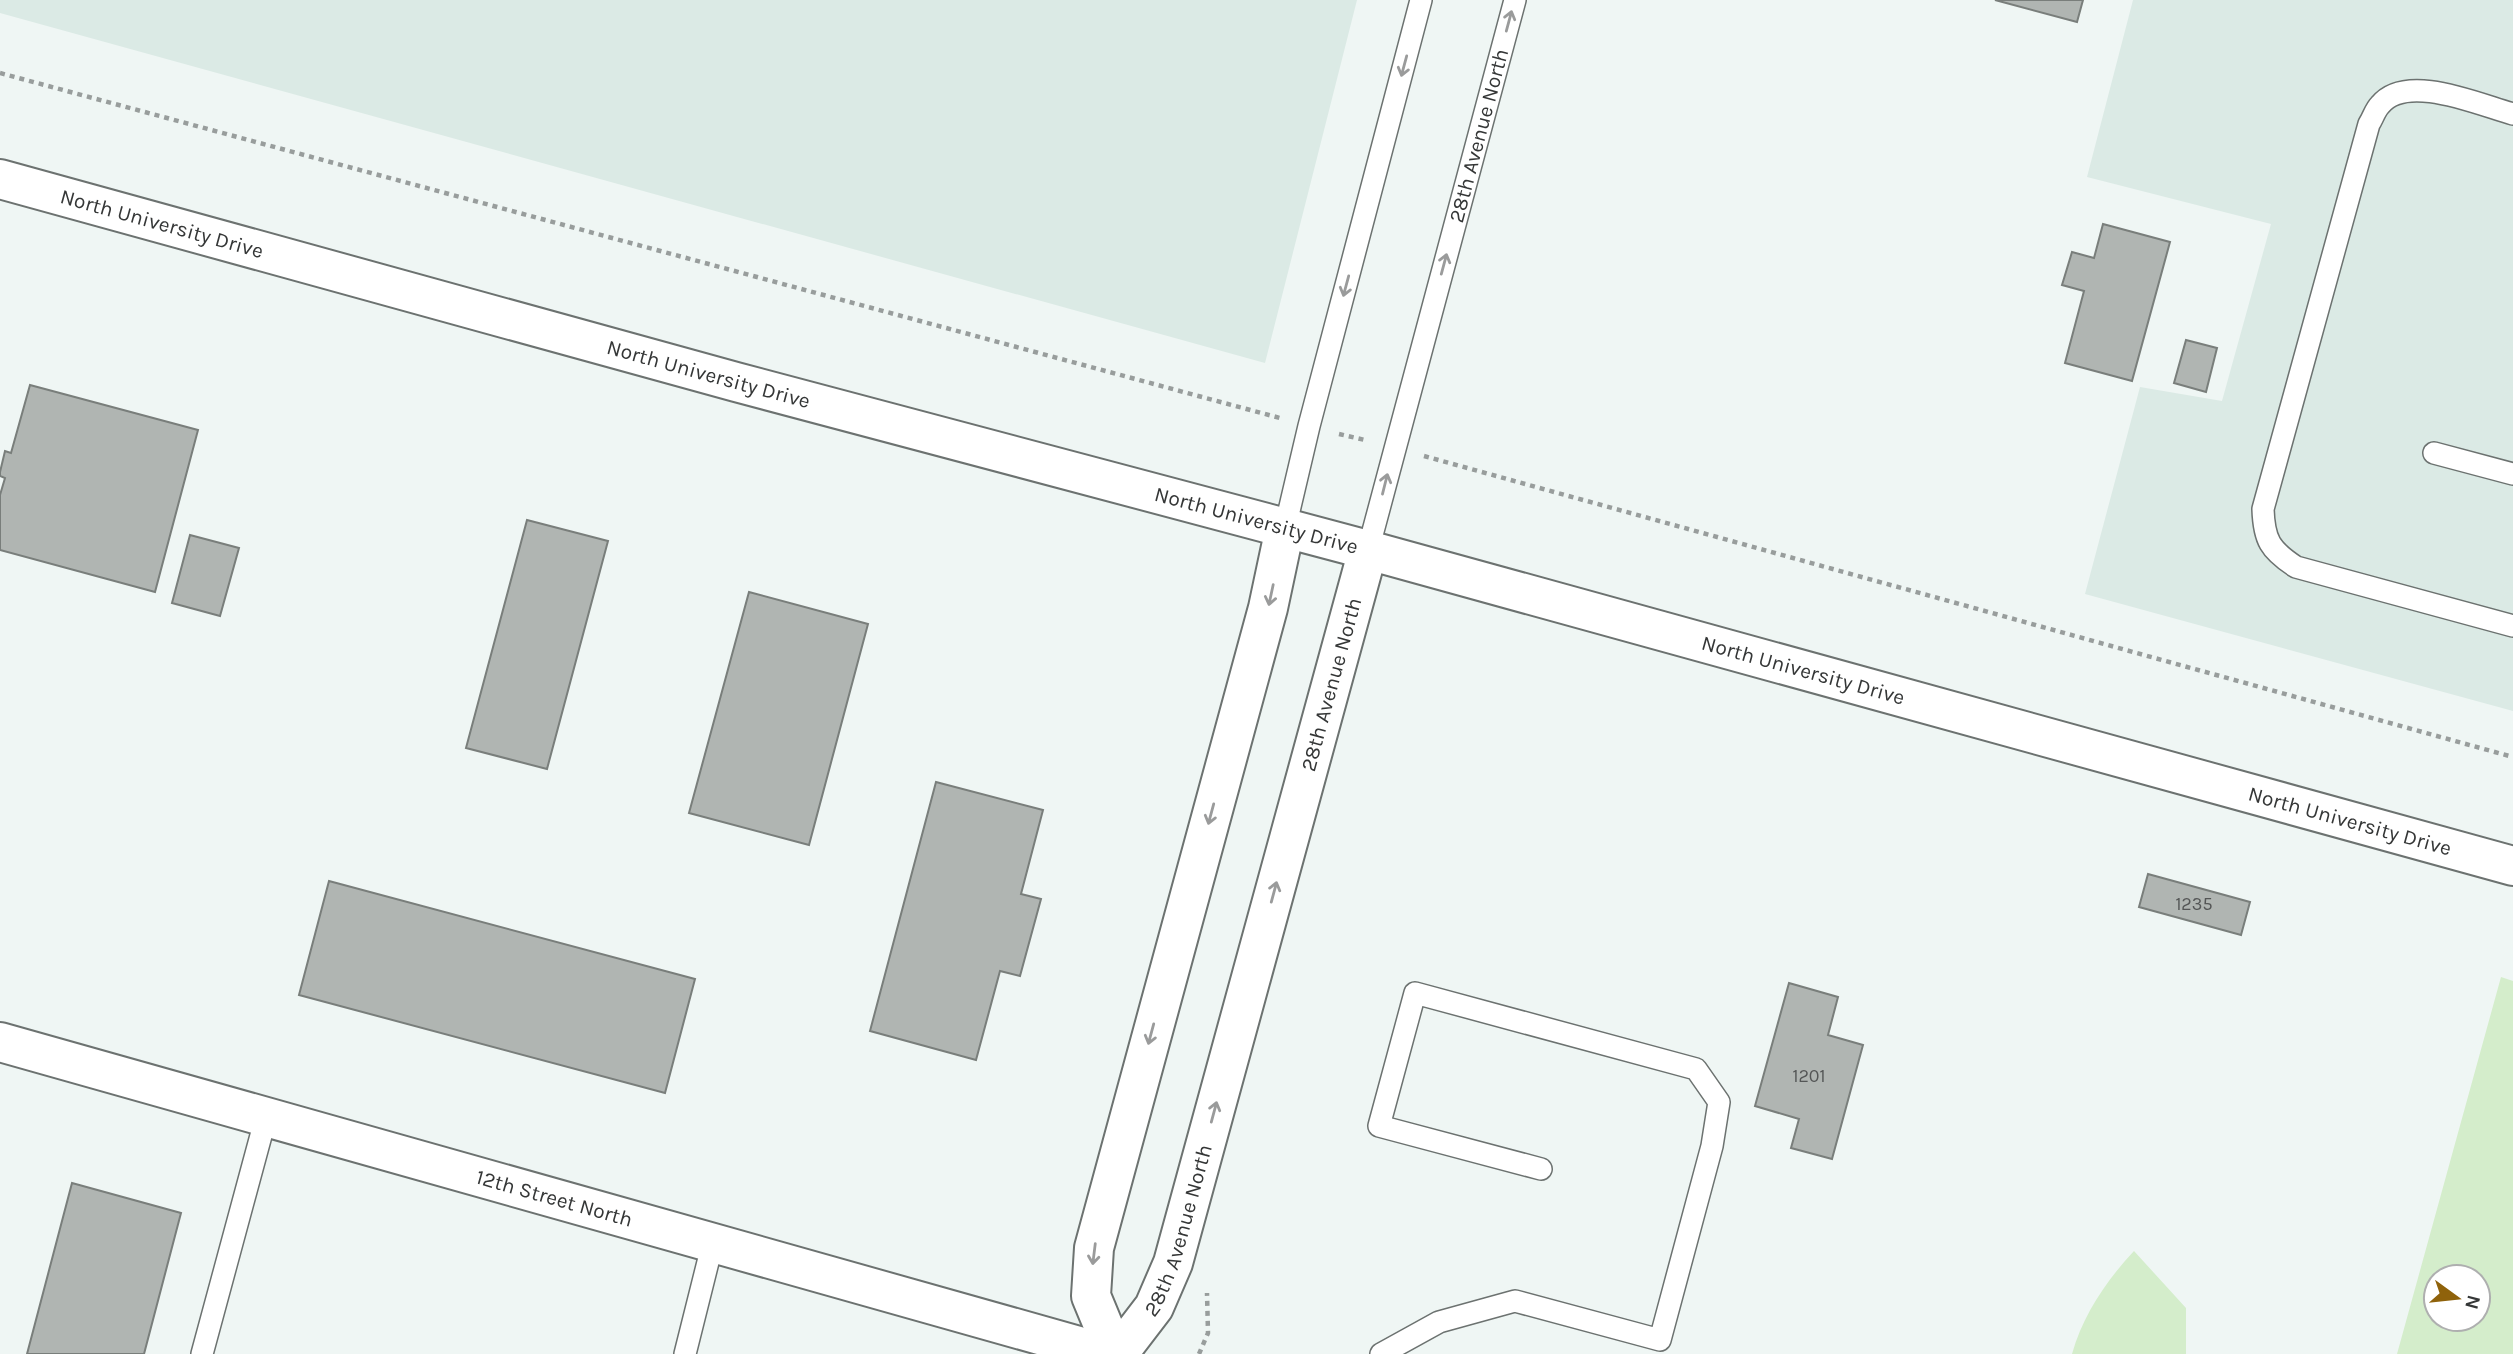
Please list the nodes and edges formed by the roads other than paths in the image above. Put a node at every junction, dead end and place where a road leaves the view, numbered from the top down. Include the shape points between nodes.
1 (1421, 0) edge
2 (1515, 0) edge
3 (2513, 114) edge
4 (0, 179) edge
5 (2434, 453) dead end
6 (2513, 474) edge
7 (1285, 528) junction
8 (1368, 550) junction
9 (2513, 626) edge
10 (2513, 866) edge
11 (0, 1042) edge
12 (266, 1117) junction
13 (1541, 1168) dead end
14 (713, 1242) junction
15 (202, 1354) edge
16 (685, 1354) edge
17 (1107, 1354) edge
18 (1116, 1354) edge
19 (1381, 1354) edge

1 -> 7 lane, 28th Avenue North
8 -> 2 lane, 28th Avenue North
3 - 9 lane via 2424,89 2400,91 2381,103 2369,124 2263,509 2264,531 2276,553 2296,567
4 - 7 street, North University Drive via 723,379
5 - 6 lane
7 - 8 street, North University Drive
7 -> 18 street, 28th Avenue North via 1268,608 1094,1248 1091,1296
8 - 10 street, North University Drive
18 -> 8 street, 28th Avenue North via 1154,1307 1173,1263
11 - 12 street, 12th Street North
12 - 14 street, 12th Street North
12 - 15 lane
13 - 19 lane via 1379,1126 1415,993 1696,1069 1719,1102 1712,1146 1660,1340 1515,1301 1439,1322
14 - 16 lane
14 - 17 street, 12th Street North

